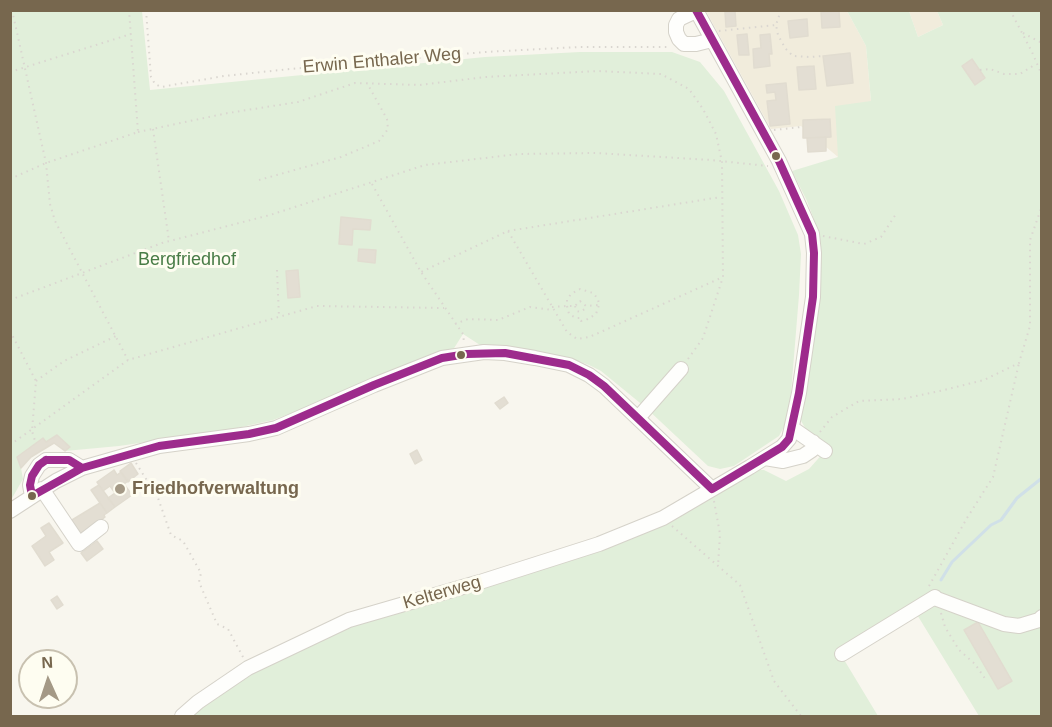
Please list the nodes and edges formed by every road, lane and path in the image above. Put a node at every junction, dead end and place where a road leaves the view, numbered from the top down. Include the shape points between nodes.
1 (12, 10) edge
2 (129, 10) edge
3 (146, 10) edge
4 (781, 10) edge
5 (794, 10) edge
6 (1010, 10) edge
7 (696, 11) edge
8 (794, 15) dead end
9 (776, 25) junction
10 (1023, 33) junction
11 (131, 34) junction
12 (709, 36) junction
13 (1041, 43) edge
14 (684, 44) junction
15 (823, 56) dead end
16 (1037, 63) junction
17 (23, 66) junction
18 (980, 70) dead end
19 (10, 72) edge
20 (1041, 73) edge
21 (367, 83) junction
22 (1041, 83) edge
23 (801, 127) dead end
24 (153, 129) junction
25 (762, 131) junction
26 (138, 132) junction
27 (779, 161) junction
28 (722, 162) junction
29 (46, 163) junction
30 (10, 179) edge
31 (259, 180) dead end
32 (371, 183) junction
33 (723, 197) junction
34 (1041, 206) edge
35 (896, 214) dead end
36 (508, 231) junction
37 (812, 234) junction
38 (169, 241) junction
39 (277, 270) dead end
40 (421, 272) junction
41 (81, 273) junction
42 (723, 277) junction
43 (10, 300) edge
44 (599, 305) junction
45 (567, 306) junction
46 (575, 306) junction
47 (586, 306) junction
48 (444, 308) junction
49 (553, 308) junction
50 (580, 312) junction
51 (279, 317) junction
52 (581, 318) junction
53 (454, 324) junction
54 (10, 331) edge
55 (463, 334) dead end
56 (116, 336) junction
57 (129, 360) junction
58 (1019, 363) junction
59 (681, 369) joint
60 (36, 381) junction
61 (638, 418) junction
62 (792, 428) junction
63 (32, 431) junction
64 (813, 442) junction
65 (36, 444) dead end
66 (10, 445) edge
67 (825, 451) dead end
68 (765, 458) junction
69 (139, 467) dead end
70 (82, 468) junction
71 (712, 489) junction
72 (37, 493) junction
73 (10, 511) edge
74 (663, 518) junction
75 (101, 527) dead end
76 (718, 566) junction
77 (933, 595) junction
78 (1041, 617) edge
79 (241, 653) dead end
80 (842, 654) dead end
81 (986, 680) dead end
82 (182, 717) edge
83 (801, 717) edge

1 - 17 path
2 - 11 path
3 - 14 path, Erwin Enthaler Weg via 151,77 161,87 224,76 473,53
4 - 9 path
5 - 8 path
6 - 10 path
7 - 12 street
7 - 14 street via 679,19 676,25
9 - 12 path
9 - 15 path via 785,48 793,56
10 - 13 path
10 - 16 path
11 - 17 path
11 - 26 path
12 - 14 street via 696,44
12 - 25 street
16 - 18 path via 1020,74
16 - 20 path
17 - 19 path
17 - 29 path
20 - 22 path
21 - 24 path via 355,83 298,102
21 - 28 path via 420,85 598,71 661,74 689,89 703,109 716,134
21 - 31 path via 387,119 388,129 379,141 341,157
23 - 25 path
24 - 26 path
24 - 38 path
25 - 27 street
26 - 29 path
27 - 28 path via 767,167
27 - 37 street
28 - 32 path via 596,153 519,154 425,165
28 - 33 path
29 - 30 path
29 - 41 path via 55,221
32 - 38 path
32 - 40 path
33 - 36 path
33 - 42 path
34 - 58 path via 1030,240 1030,326
35 - 37 path via 881,237 864,244
36 - 40 path
36 - 49 path
37 - 62 street via 813,297
38 - 41 path
39 - 51 path
40 - 48 path
41 - 43 path
41 - 56 path
42 - 49 path via 589,337 577,339 567,332
42 - 59 path via 703,338
44 - 45 path via 593,293 580,289 569,297
44 - 47 path
44 - 52 path via 593,317
45 - 46 path
45 - 49 path
45 - 52 path via 569,314
46 - 47 path via 580,301
46 - 50 path
47 - 50 path
48 - 51 path via 317,306
48 - 53 path
49 - 53 path via 530,307 498,320 468,319
50 - 52 path
51 - 57 path
53 - 55 path
54 - 60 path
56 - 57 path
56 - 60 path via 64,361
57 - 63 path
58 - 64 path via 984,380 944,390 902,399 859,401 832,417
58 - 77 path via 993,477 967,518
59 - 61 street
60 - 63 path
61 - 70 street via 604,386 568,365 505,353 467,354 442,358 276,428 159,446
61 - 71 street
62 - 64 street
62 - 68 street, Kelterweg via 782,447
63 - 65 path
63 - 66 path
64 - 67 street
64 - 68 street via 812,450 803,456 783,461
68 - 71 street, Kelterweg
69 - 79 path via 159,498 171,535 183,542 201,573 199,582 217,624 228,629
70 - 72 street
70 - 72 street via 69,460 46,460 32,476 30,484
71 - 74 street, Kelterweg
71 - 76 path via 720,534
72 - 73 street
72 - 75 street via 79,544
74 - 76 path
74 - 82 street, Kelterweg via 599,544 350,620 248,668
76 - 83 path via 740,585 774,681
77 - 78 street via 1004,624 1019,626
77 - 80 street
77 - 81 path via 959,650

